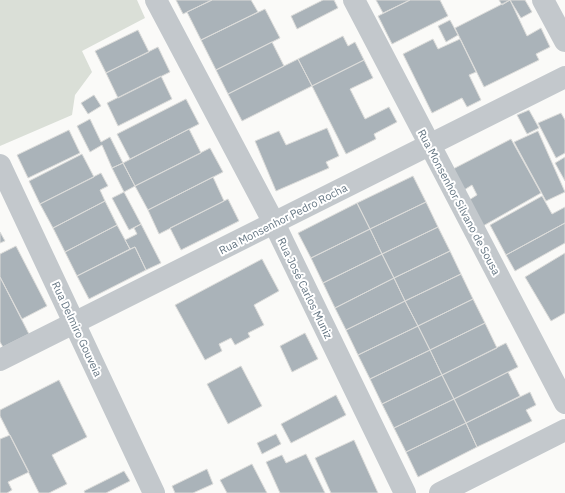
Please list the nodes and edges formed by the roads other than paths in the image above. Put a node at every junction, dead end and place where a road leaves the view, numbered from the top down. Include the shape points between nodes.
1 (156, 0) edge
2 (354, 0) edge
3 (543, 0) edge
4 (565, 41) edge
5 (565, 77) edge
6 (430, 145) junction
7 (0, 165) edge
8 (274, 223) junction
9 (74, 322) junction
10 (0, 360) edge
11 (565, 403) edge
12 (565, 430) edge
13 (154, 493) edge
14 (404, 493) edge
15 (440, 493) edge

1 - 8 street, Rua José Carlos Muniz
2 - 6 street, Rua Monsenhor Silvano de Sousa
3 - 4 street
5 - 6 street, Rua Monsenhor Pedro Rocha
6 - 8 street, Rua Monsenhor Pedro Rocha
6 - 11 street, Rua Monsenhor Silvano de Sousa
7 - 9 street, Rua Delmiro Gouveia
8 - 9 street, Rua Monsenhor Pedro Rocha
8 - 14 street, Rua José Carlos Muniz
9 - 10 street, Rua Monsenhor Pedro Rocha
9 - 13 street, Rua Delmiro Gouveia
12 - 15 street

